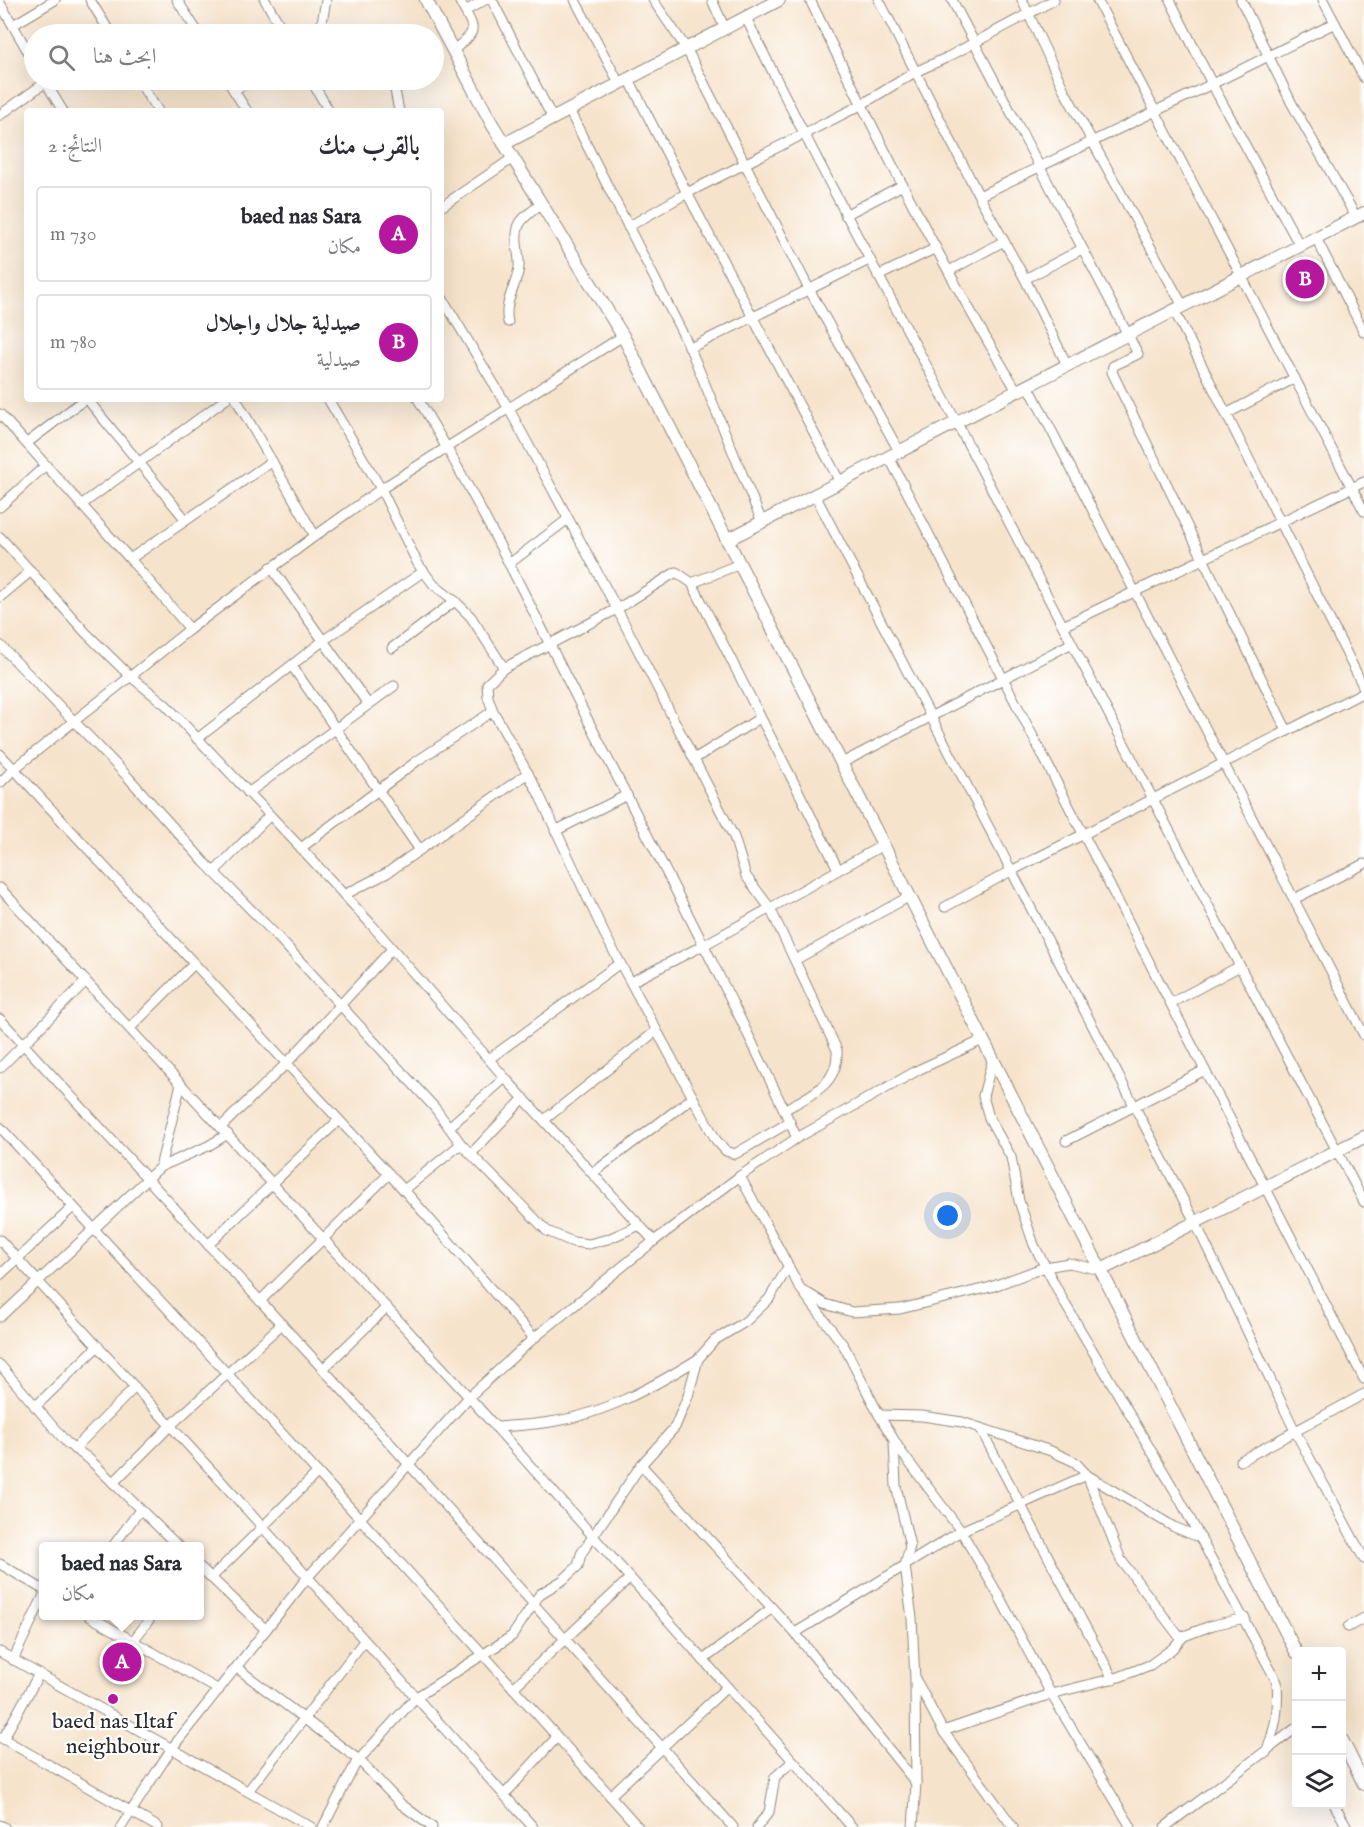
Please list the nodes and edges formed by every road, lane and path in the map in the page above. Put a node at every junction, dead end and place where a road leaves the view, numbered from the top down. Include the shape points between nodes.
1 (55, 0) edge
2 (90, 0) edge
3 (177, 0) edge
4 (265, 0) edge
5 (326, 0) edge
6 (426, 0) edge
7 (459, 0) edge
8 (484, 0) edge
9 (492, 0) edge
10 (575, 0) edge
11 (653, 0) edge
12 (712, 0) edge
13 (779, 0) edge
14 (810, 0) edge
15 (879, 0) edge
16 (952, 0) edge
17 (1022, 0) edge
18 (1054, 0) edge
19 (1097, 0) edge
20 (1170, 0) edge
21 (1241, 0) edge
22 (1323, 0) edge
23 (0, 3) edge
24 (465, 11) junction
25 (1028, 13) junction
26 (3, 17) edge
27 (746, 18) junction
28 (1335, 23) junction
29 (105, 24) edge
30 (193, 24) edge
31 (279, 24) edge
32 (321, 24) edge
33 (439, 24) edge
34 (13, 25) junction
35 (724, 29) junction
36 (444, 33) edge
37 (974, 41) junction
38 (24, 44) edge
39 (686, 48) junction
40 (453, 50) junction
41 (1269, 56) junction
42 (1360, 59) edge
43 (915, 72) junction
44 (1364, 78) edge
45 (624, 81) junction
46 (1212, 84) junction
47 (33, 90) edge
48 (50, 90) edge
49 (144, 90) edge
50 (234, 90) edge
51 (317, 90) edge
52 (395, 90) edge
53 (861, 105) junction
54 (61, 108) edge
55 (156, 108) edge
56 (245, 108) edge
57 (328, 108) edge
58 (398, 108) edge
59 (569, 110) junction
60 (1155, 111) junction
61 (0, 115) edge
62 (553, 119) junction
63 (803, 134) junction
64 (1092, 141) junction
65 (504, 144) junction
66 (513, 158) junction
67 (746, 162) junction
68 (1040, 166) junction
69 (903, 185) junction
70 (687, 193) junction
71 (979, 196) junction
72 (444, 203) edge
73 (541, 204) junction
74 (845, 215) junction
75 (1360, 215) edge
76 (628, 227) junction
77 (1316, 238) junction
78 (1004, 241) junction
79 (1300, 246) junction
80 (936, 248) junction
81 (1082, 249) junction
82 (869, 260) junction
83 (949, 271) junction
84 (1242, 275) junction
85 (878, 276) junction
86 (1025, 279) junction
87 (809, 289) junction
88 (444, 301) edge
89 (1178, 308) junction
90 (754, 318) junction
91 (508, 322) dead end
92 (1364, 332) edge
93 (1129, 333) junction
94 (623, 336) junction
95 (690, 348) junction
96 (1067, 365) junction
97 (1295, 378) junction
98 (1023, 388) junction
99 (82, 402) edge
100 (88, 402) edge
101 (222, 402) edge
102 (238, 402) edge
103 (330, 402) edge
104 (420, 402) edge
105 (509, 409) junction
106 (0, 414) edge
107 (1226, 414) junction
108 (956, 422) junction
109 (27, 443) junction
110 (447, 447) junction
111 (894, 454) junction
112 (272, 461) junction
113 (139, 463) junction
114 (46, 465) junction
115 (840, 482) junction
116 (1364, 482) edge
117 (1352, 488) junction
118 (381, 489) junction
119 (814, 495) junction
120 (81, 505) junction
121 (0, 507) edge
122 (1364, 511) edge
123 (568, 519) junction
124 (186, 520) junction
125 (762, 522) junction
126 (1280, 522) junction
127 (315, 536) junction
128 (0, 537) edge
129 (727, 540) junction
130 (130, 559) junction
131 (1203, 559) junction
132 (509, 564) junction
133 (740, 564) junction
134 (271, 567) junction
135 (31, 571) junction
136 (424, 571) junction
137 (692, 583) junction
138 (1135, 591) junction
139 (0, 597) edge
140 (456, 601) junction
141 (616, 609) junction
142 (1063, 626) junction
143 (190, 628) junction
144 (324, 640) junction
145 (1072, 643) junction
146 (550, 644) junction
147 (0, 645) edge
148 (392, 648) dead end
149 (292, 666) junction
150 (504, 668) junction
151 (130, 676) junction
152 (1003, 679) junction
153 (394, 686) dead end
154 (1364, 690) edge
155 (368, 704) junction
156 (493, 711) junction
157 (931, 717) junction
158 (760, 718) junction
159 (74, 722) junction
160 (334, 728) junction
161 (1287, 731) junction
162 (197, 739) junction
163 (0, 754) edge
164 (694, 759) junction
165 (842, 763) junction
166 (1224, 763) junction
167 (14, 769) junction
168 (528, 773) junction
169 (0, 783) edge
170 (379, 790) junction
171 (248, 793) junction
172 (627, 795) junction
173 (1153, 799) junction
174 (269, 816) junction
175 (555, 831) junction
176 (1083, 834) junction
177 (884, 845) junction
178 (301, 848) junction
179 (420, 850) junction
180 (1364, 864) edge
181 (838, 869) junction
182 (1011, 871) junction
183 (214, 872) junction
184 (0, 888) edge
185 (344, 895) junction
186 (910, 896) junction
187 (1294, 899) junction
188 (945, 907) dead end
189 (770, 909) junction
190 (704, 945) junction
191 (392, 949) junction
192 (795, 960) junction
193 (620, 963) junction
194 (194, 964) junction
195 (1240, 966) junction
196 (86, 981) junction
197 (631, 982) junction
198 (1171, 1003) junction
199 (340, 1005) junction
200 (0, 1019) edge
201 (130, 1028) junction
202 (656, 1031) junction
203 (1364, 1035) edge
204 (983, 1040) junction
205 (24, 1046) junction
206 (993, 1058) junction
207 (489, 1059) junction
208 (286, 1063) junction
209 (0, 1068) edge
210 (1205, 1070) junction
211 (505, 1078) junction
212 (181, 1083) junction
213 (524, 1098) junction
214 (692, 1098) junction
215 (1134, 1106) junction
216 (784, 1110) junction
217 (339, 1120) junction
218 (544, 1120) junction
219 (790, 1122) junction
220 (0, 1127) edge
221 (449, 1127) junction
222 (224, 1130) junction
223 (1364, 1137) edge
224 (797, 1138) junction
225 (1066, 1141) dead end
226 (461, 1144) junction
227 (1336, 1151) junction
228 (471, 1154) junction
229 (160, 1167) junction
230 (593, 1173) junction
231 (389, 1174) junction
232 (740, 1176) junction
233 (148, 1180) junction
234 (273, 1183) junction
235 (1265, 1187) junction
236 (404, 1190) junction
237 (1364, 1202) edge
238 (73, 1207) junction
239 (1195, 1222) junction
240 (640, 1225) junction
241 (93, 1229) junction
242 (324, 1239) junction
243 (0, 1240) edge
244 (654, 1241) junction
245 (208, 1245) junction
246 (17, 1259) junction
247 (788, 1267) junction
248 (1045, 1267) junction
249 (1101, 1269) junction
250 (0, 1275) edge
251 (39, 1281) junction
252 (800, 1288) junction
253 (260, 1301) junction
254 (387, 1307) junction
255 (0, 1317) edge
256 (282, 1324) junction
257 (534, 1338) junction
258 (98, 1346) junction
259 (698, 1359) junction
260 (0, 1365) edge
261 (323, 1369) junction
262 (226, 1374) junction
263 (1364, 1379) edge
264 (135, 1387) junction
265 (1364, 1394) edge
266 (469, 1398) junction
267 (35, 1407) junction
268 (879, 1415) junction
269 (171, 1426) junction
270 (495, 1427) junction
271 (980, 1428) junction
272 (1296, 1431) junction
273 (894, 1440) junction
274 (74, 1449) junction
275 (1240, 1461) dead end
276 (408, 1465) junction
277 (641, 1465) junction
278 (317, 1473) junction
279 (1087, 1475) junction
280 (113, 1483) junction
281 (1020, 1504) junction
282 (140, 1510) junction
283 (361, 1518) junction
284 (262, 1527) junction
285 (961, 1531) junction
286 (593, 1536) junction
287 (1201, 1539) junction
288 (117, 1542) edge
289 (174, 1542) edge
290 (1364, 1559) edge
291 (0, 1564) edge
292 (905, 1566) junction
293 (204, 1571) edge
294 (211, 1578) junction
295 (307, 1578) junction
296 (630, 1578) junction
297 (39, 1587) edge
298 (533, 1604) junction
299 (39, 1605) edge
300 (772, 1608) junction
301 (1245, 1618) junction
302 (1364, 1618) edge
303 (96, 1620) edge
304 (149, 1620) edge
305 (1348, 1627) dead end
306 (266, 1630) junction
307 (795, 1634) junction
308 (1181, 1639) junction
309 (566, 1640) junction
310 (133, 1641) junction
311 (364, 1641) junction
312 (1293, 1647) edge
313 (0, 1652) edge
314 (483, 1655) junction
315 (13, 1660) junction
316 (703, 1660) junction
317 (237, 1668) junction
318 (39, 1674) junction
319 (1113, 1678) junction
320 (915, 1680) junction
321 (727, 1687) junction
322 (513, 1688) junction
323 (219, 1690) junction
324 (1051, 1694) junction
325 (415, 1698) junction
326 (304, 1719) junction
327 (943, 1731) junction
328 (1292, 1731) edge
329 (557, 1737) junction
330 (2, 1738) edge
331 (661, 1747) junction
332 (172, 1748) junction
333 (1346, 1750) edge
334 (1266, 1753) junction
335 (359, 1760) junction
336 (793, 1761) junction
337 (916, 1783) junction
338 (1364, 1784) edge
339 (248, 1791) junction
340 (504, 1795) junction
341 (610, 1796) junction
342 (1337, 1809) edge
343 (131, 1812) junction
344 (121, 1827) edge
345 (158, 1827) edge
346 (311, 1827) edge
347 (323, 1827) edge
348 (432, 1827) edge
349 (532, 1827) edge
350 (638, 1827) edge
351 (733, 1827) edge
352 (756, 1827) edge
353 (852, 1827) edge
354 (913, 1827) edge
355 (1014, 1827) edge
356 (1131, 1827) edge
357 (1165, 1827) edge
358 (1347, 1827) edge

1 - 34 street
2 - 29 street
3 - 30 street
4 - 31 street
5 - 32 street
6 - 33 street
7 - 24 street
8 - 24 street
9 - 62 street
10 - 45 street
11 - 39 street
12 - 35 street
13 - 27 street
14 - 53 street
15 - 43 street
16 - 37 street
17 - 25 street
18 - 25 street
19 - 60 street
20 - 46 street
21 - 41 street
22 - 28 street
23 - 26 street
24 - 40 street via 473,32
25 - 37 street
25 - 64 street
26 - 34 street
27 - 35 street
27 - 63 street
28 - 41 street
28 - 42 street
34 - 38 street
35 - 39 street
36 - 40 street
37 - 43 street
37 - 68 street
39 - 45 street
39 - 67 street
40 - 65 street
41 - 46 street
41 - 75 street via 1292,104
42 - 44 street
43 - 53 street
43 - 71 street
45 - 59 street
45 - 70 street
46 - 60 street
46 - 79 street
47 - 61 street
48 - 54 street
49 - 55 street
50 - 56 street
51 - 57 street
52 - 58 street
53 - 63 street
53 - 69 street
59 - 62 street
59 - 76 street
60 - 64 street
60 - 84 street
62 - 65 street
63 - 67 street
63 - 74 street
64 - 68 street
64 - 89 street
65 - 66 street
66 - 72 street
66 - 73 street
67 - 70 street
67 - 87 street
68 - 71 street
68 - 81 street
69 - 74 street
69 - 80 street
70 - 76 street
70 - 90 street
71 - 78 street
73 - 91 street via 518,226 519,266 507,307
73 - 94 street
74 - 82 street
75 - 77 street
76 - 95 street
77 - 79 street
77 - 92 street
78 - 83 street
78 - 86 street
79 - 84 street
80 - 83 street
80 - 85 street
81 - 86 street
81 - 93 street
82 - 85 street
82 - 87 street
83 - 98 street via 973,317
84 - 89 street
84 - 97 street
85 - 108 street
86 - 96 street
87 - 90 street
87 - 111 street
88 - 105 street
89 - 93 street
89 - 107 street
90 - 95 street
90 - 115 street
93 - 96 street
93 - 131 street via 1138,354 1113,366 1112,372
94 - 105 street
94 - 129 street
95 - 125 street
96 - 98 street
97 - 107 street
97 - 117 street
98 - 108 street
98 - 138 street
99 - 109 street
100 - 113 street
101 - 113 street
102 - 112 street
103 - 118 street
104 - 110 street
105 - 110 street
105 - 123 street
106 - 109 street
107 - 126 street
108 - 111 street
108 - 142 street
109 - 114 street
110 - 118 street
110 - 132 street
111 - 115 street
111 - 152 street
112 - 124 street
112 - 127 street
113 - 120 street
113 - 124 street
114 - 120 street
114 - 121 street
115 - 119 street
116 - 117 street
117 - 122 street
117 - 126 street
118 - 127 street
118 - 136 street
119 - 125 street
119 - 157 street
120 - 130 street
123 - 132 street
123 - 141 street
124 - 130 street
125 - 129 street
126 - 131 street
126 - 154 street
127 - 134 street
128 - 135 street
129 - 133 street
130 - 143 street
131 - 138 street
131 - 161 street
132 - 146 street
133 - 137 street
133 - 165 street
134 - 143 street
134 - 144 street
135 - 139 street
135 - 151 street
136 - 140 street via 434,585
136 - 144 street
137 - 141 street via 676,572
137 - 158 street
138 - 142 street
138 - 166 street
140 - 148 street
140 - 150 street
141 - 146 street
141 - 164 street
142 - 145 street
143 - 151 street
144 - 149 street
144 - 155 street
145 - 152 street
145 - 173 street
146 - 150 street
146 - 172 street
147 - 159 street
149 - 160 street
149 - 162 street
150 - 156 street via 487,684
151 - 159 street
151 - 162 street via 166,705
152 - 157 street
152 - 176 street
153 - 155 street
154 - 161 street
155 - 160 street
156 - 168 street
156 - 170 street
157 - 165 street
157 - 182 street
158 - 164 street
158 - 181 street
159 - 167 street
159 - 183 street
160 - 170 street
160 - 171 street
161 - 166 street
162 - 171 street
163 - 167 street
164 - 189 street via 734,837 746,876
165 - 177 street
166 - 173 street
166 - 187 street
167 - 169 street
167 - 194 street
168 - 175 street
168 - 179 street
170 - 178 street
170 - 179 street
171 - 174 street
172 - 175 street
172 - 190 street
173 - 176 street
173 - 195 street
174 - 178 street
174 - 183 street
175 - 193 street
176 - 182 street
176 - 198 street
177 - 181 street
177 - 186 street
178 - 185 street
179 - 185 street
180 - 187 street
181 - 189 street
182 - 188 street
182 - 215 street
183 - 199 street
184 - 196 street
185 - 191 street
186 - 192 street
186 - 204 street
187 - 203 street
189 - 190 street
189 - 192 street
190 - 197 street
190 - 216 street
191 - 199 street
191 - 207 street
192 - 216 street via 838,1056 824,1086
193 - 197 street
193 - 207 street
194 - 201 street
194 - 208 street
195 - 198 street
195 - 227 street
196 - 201 street
196 - 205 street
197 - 202 street
198 - 210 street
199 - 208 street
199 - 221 street
200 - 205 street
201 - 212 street
202 - 214 street
202 - 218 street
204 - 206 street
204 - 224 street via 920,1069
205 - 209 street
205 - 233 street
206 - 248 street via 983,1096 989,1118 1011,1156 1019,1201
206 - 249 street
207 - 211 street
208 - 217 street
208 - 222 street
210 - 215 street
210 - 235 street
211 - 213 street
211 - 221 street
212 - 222 street
212 - 229 street
213 - 218 street
213 - 228 street
214 - 219 street via 716,1140 729,1153 738,1153
214 - 230 street
215 - 225 street
215 - 239 street
216 - 219 street
217 - 231 street
217 - 234 street
218 - 230 street
219 - 224 street
220 - 238 street
221 - 226 street
222 - 229 street via 208,1146
222 - 234 street
223 - 227 street
224 - 232 street
226 - 228 street
226 - 236 street
227 - 235 street
227 - 237 street
228 - 240 street via 547,1231 558,1237 589,1244
229 - 233 street
230 - 240 street
231 - 236 street
231 - 242 street
232 - 244 street
232 - 247 street
233 - 241 street
233 - 245 street
234 - 242 street
234 - 245 street
235 - 239 street
235 - 263 street
236 - 257 street
238 - 241 street
238 - 246 street
239 - 249 street
239 - 272 street
240 - 244 street
241 - 251 street
241 - 262 street
242 - 253 street
242 - 254 street
243 - 246 street
244 - 257 street
245 - 253 street
246 - 250 street
246 - 251 street
247 - 252 street
247 - 259 street via 769,1299 745,1322 715,1340
248 - 249 street via 1069,1263
248 - 252 street via 991,1287 900,1309 852,1312 825,1304
248 - 287 street
249 - 312 street
251 - 255 street
251 - 258 street
252 - 268 street via 844,1346
253 - 256 street
254 - 261 street
254 - 266 street
256 - 261 street
256 - 262 street
257 - 266 street
258 - 264 street
258 - 267 street
259 - 270 street via 633,1395 590,1413 551,1422
259 - 277 street via 675,1427
260 - 267 street
261 - 276 street
262 - 269 street
262 - 278 street
264 - 269 street
264 - 274 street
265 - 272 street
266 - 270 street
266 - 276 street
267 - 274 street
268 - 271 street via 922,1416
268 - 273 street
269 - 280 street
269 - 284 street
270 - 286 street
271 - 279 street via 1051,1451 1075,1462
271 - 281 street
272 - 275 street
272 - 290 street
273 - 285 street
273 - 292 street via 896,1486 910,1546
274 - 280 street
276 - 283 street
276 - 298 street
277 - 286 street
277 - 300 street
278 - 283 street
278 - 284 street
279 - 281 street
279 - 287 street
279 - 308 street via 1121,1560
280 - 282 street
281 - 285 street
281 - 319 street
282 - 288 street
282 - 289 street
283 - 295 street
283 - 314 street
284 - 294 street
284 - 295 street
285 - 292 street
285 - 324 street
286 - 296 street
286 - 298 street via 578,1566 540,1594
287 - 301 street
291 - 297 street
292 - 307 street
292 - 320 street
293 - 294 street
294 - 306 street
295 - 306 street
295 - 311 street
296 - 309 street
296 - 316 street
298 - 309 street
298 - 314 street via 512,1636
299 - 315 street
300 - 307 street
300 - 316 street
301 - 308 street via 1213,1625
301 - 334 street via 1277,1682 1279,1708
302 - 305 street
303 - 310 street
304 - 310 street
306 - 317 street
307 - 337 street
308 - 319 street via 1150,1665
309 - 322 street
309 - 331 street
310 - 323 street
311 - 325 street
311 - 326 street
313 - 315 street
314 - 322 street
314 - 325 street
315 - 318 street
316 - 321 street
317 - 323 street
317 - 326 street
318 - 330 street
318 - 332 street
319 - 324 street
320 - 327 street
320 - 337 street
321 - 331 street
321 - 336 street
322 - 329 street
323 - 332 street
324 - 327 street
324 - 356 street
325 - 335 street
325 - 340 street
326 - 335 street
326 - 339 street
327 - 355 street
328 - 334 street
329 - 340 street
329 - 341 street
330 - 343 street
331 - 341 street
331 - 351 street
332 - 339 street
332 - 343 street
333 - 338 street
334 - 357 street
335 - 347 street
335 - 348 street via 401,1804
336 - 352 street via 776,1777 770,1812
336 - 353 street
337 - 354 street
339 - 346 street
340 - 349 street
341 - 350 street
342 - 358 street
343 - 344 street
343 - 345 street

